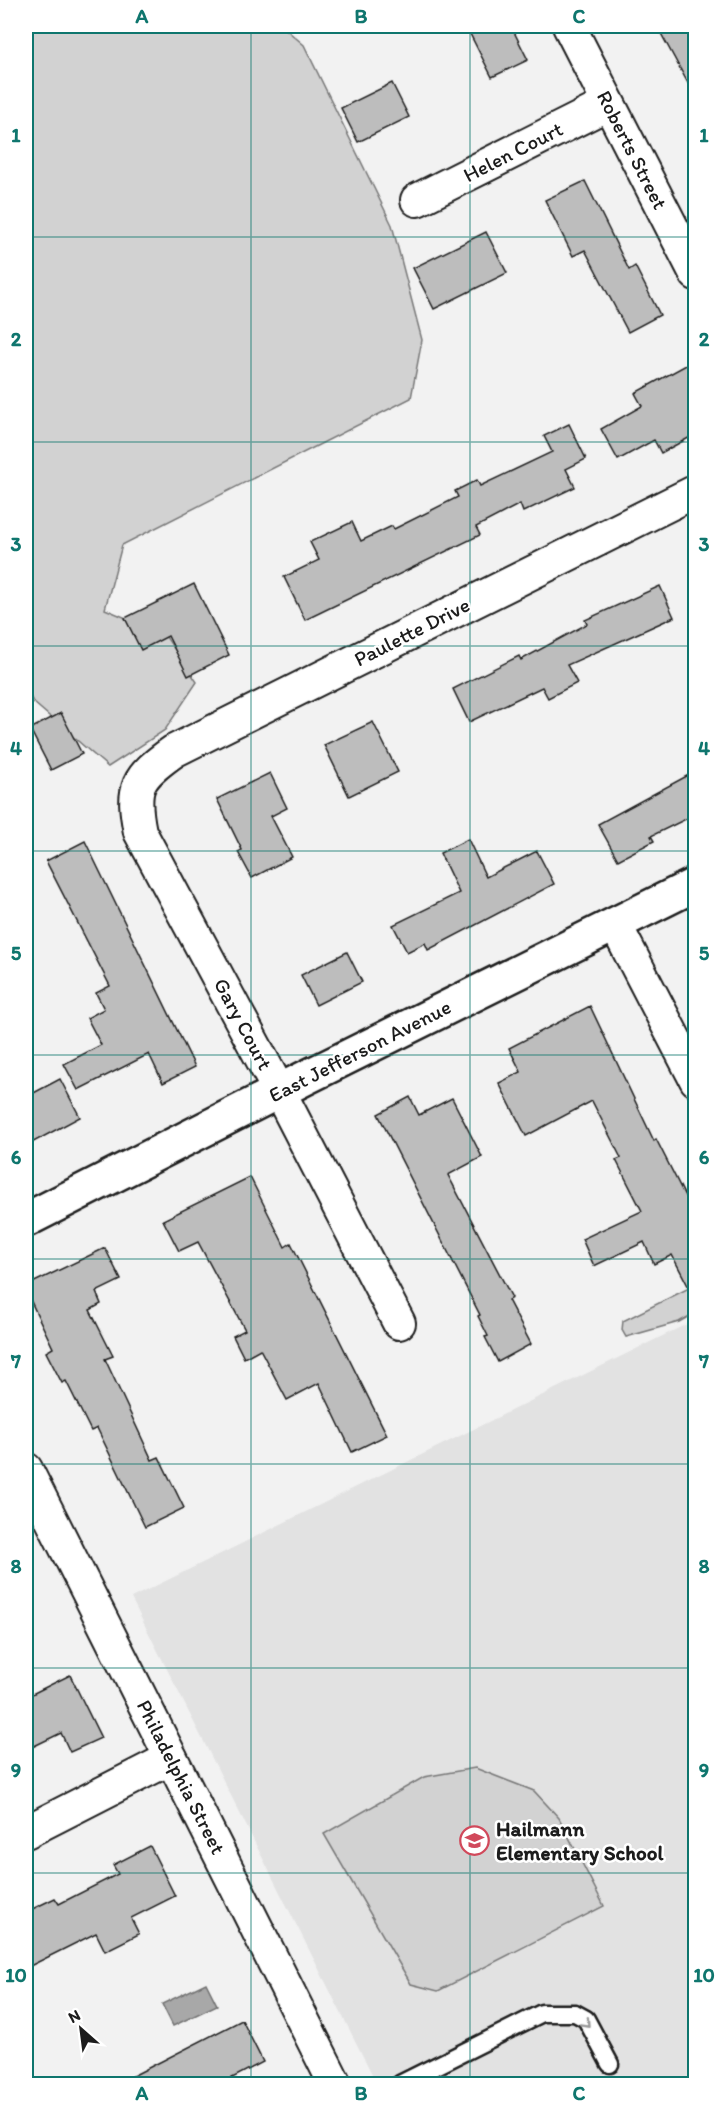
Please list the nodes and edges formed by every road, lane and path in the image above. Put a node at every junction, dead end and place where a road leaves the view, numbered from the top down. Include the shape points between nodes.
1 (568, 26) edge
2 (608, 104) junction
3 (417, 200) dead end
4 (696, 274) edge
5 (696, 491) edge
6 (138, 786) joint
7 (696, 884) edge
8 (615, 924) junction
9 (696, 1080) edge
10 (279, 1091) junction
11 (26, 1220) edge
12 (399, 1323) dead end
13 (26, 1469) edge
14 (171, 1758) junction
15 (26, 1832) edge
16 (610, 2064) dead end
17 (335, 2085) edge
18 (400, 2085) edge

1 - 2 street, Roberts Street
2 - 3 street, Helen Court
2 - 4 street, Roberts Street
5 - 6 street, Paulette Drive via 174,751 155,765
6 - 10 street, Gary Court via 140,832
7 - 8 street, East Jefferson Avenue
8 - 9 street
8 - 10 street, East Jefferson Avenue
10 - 11 street, East Jefferson Avenue
10 - 12 street, Gary Court
13 - 14 street, Philadelphia Street
14 - 15 street
14 - 17 street, Philadelphia Street
18 -> 16 lane via 542,2013 575,2013 586,2019

